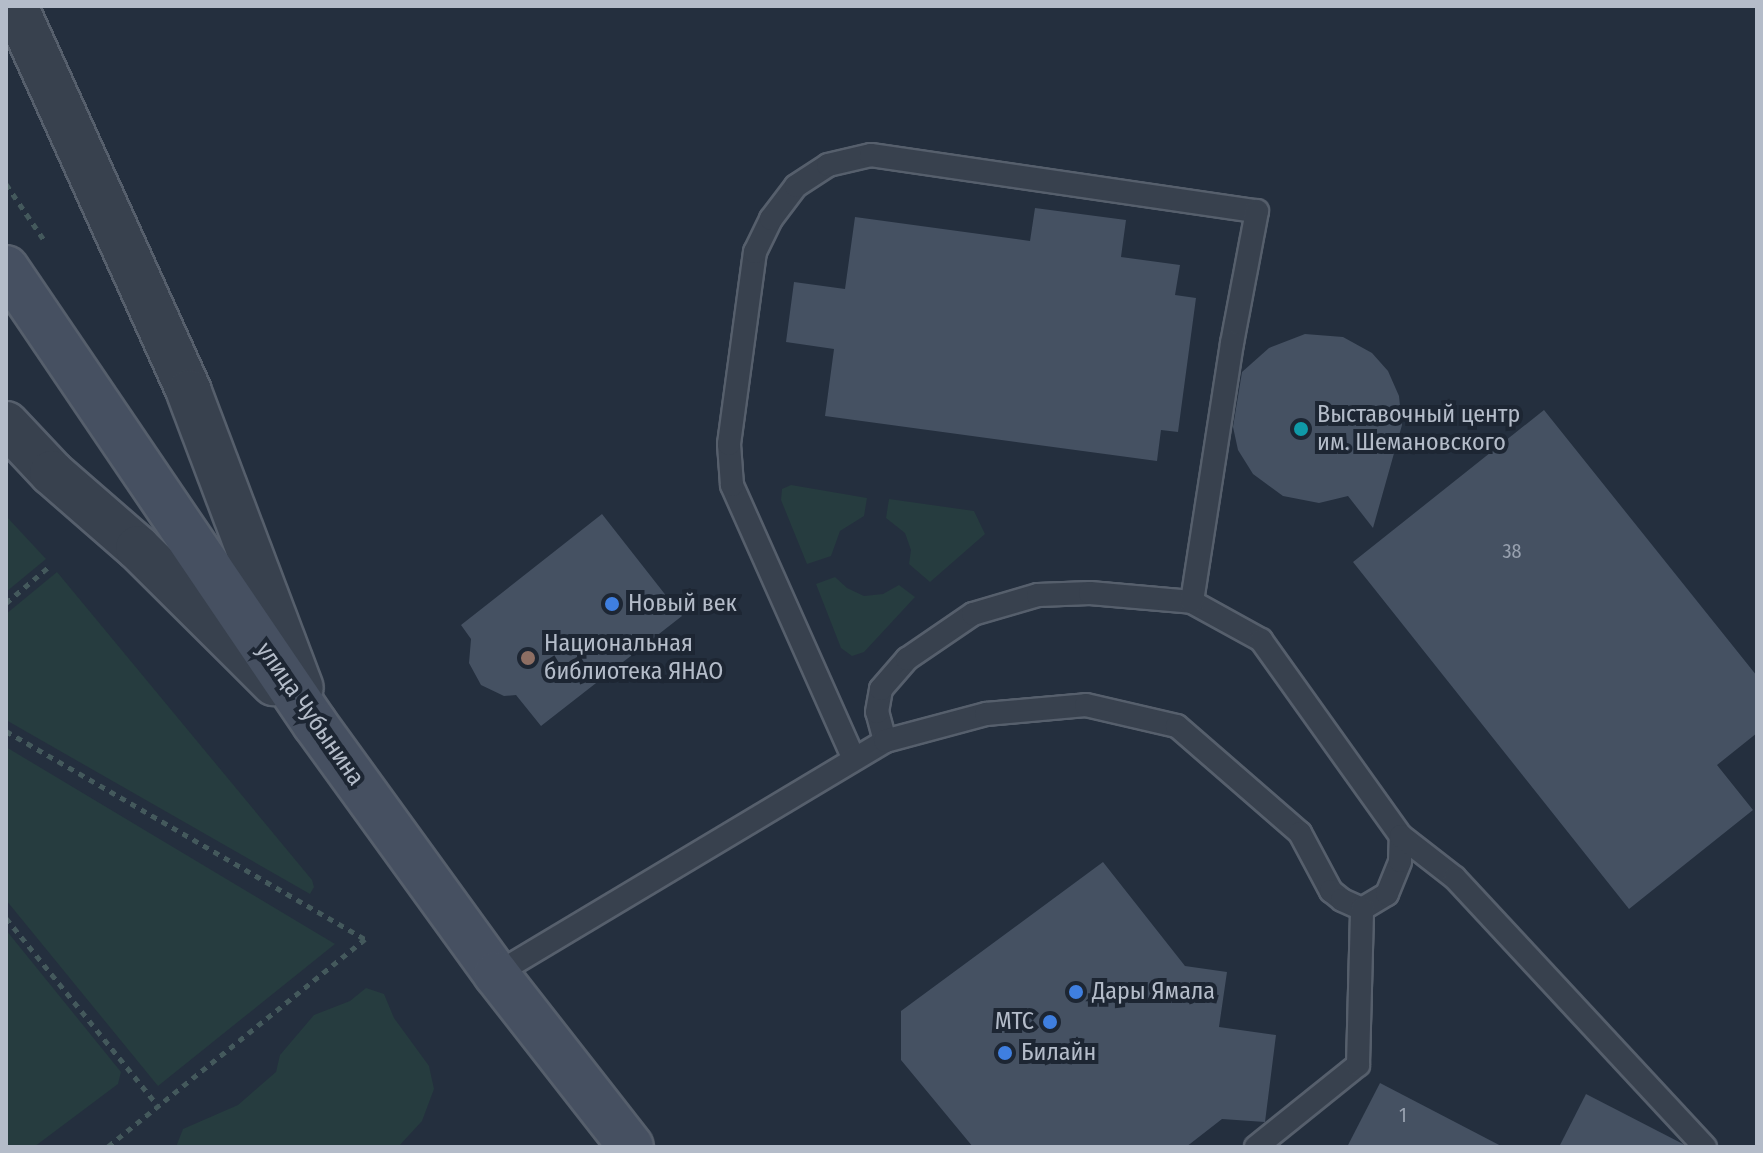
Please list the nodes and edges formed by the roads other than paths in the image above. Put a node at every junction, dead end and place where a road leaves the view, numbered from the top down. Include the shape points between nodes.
1 (15, 6) edge
2 (6, 268) edge
3 (6, 424) edge
4 (1192, 602) junction
5 (315, 724) junction
6 (885, 741) junction
7 (853, 757) junction
8 (1401, 836) junction
9 (1362, 909) junction
10 (496, 974) junction
11 (631, 1147) edge
12 (1256, 1147) edge
13 (1705, 1147) edge

1 - 5 street via 189,392
2 - 5 main road, улица Чубынина
3 - 5 street
4 - 6 lane via 1090,593 1038,595 973,614 907,659 881,689 877,712
4 - 7 lane via 1257,211 871,155 828,165 796,186 755,252 729,444 732,485
4 - 8 lane via 1261,640
5 - 10 main road, улица Чубынина
6 - 7 lane
6 - 9 lane via 986,714 1086,705 1177,726 1284,817 1300,833 1331,891
7 - 10 lane
8 - 9 lane via 1400,861 1387,894
8 - 13 lane via 1455,878
9 - 12 lane via 1358,1065
10 - 11 main road, улица Чубынина

